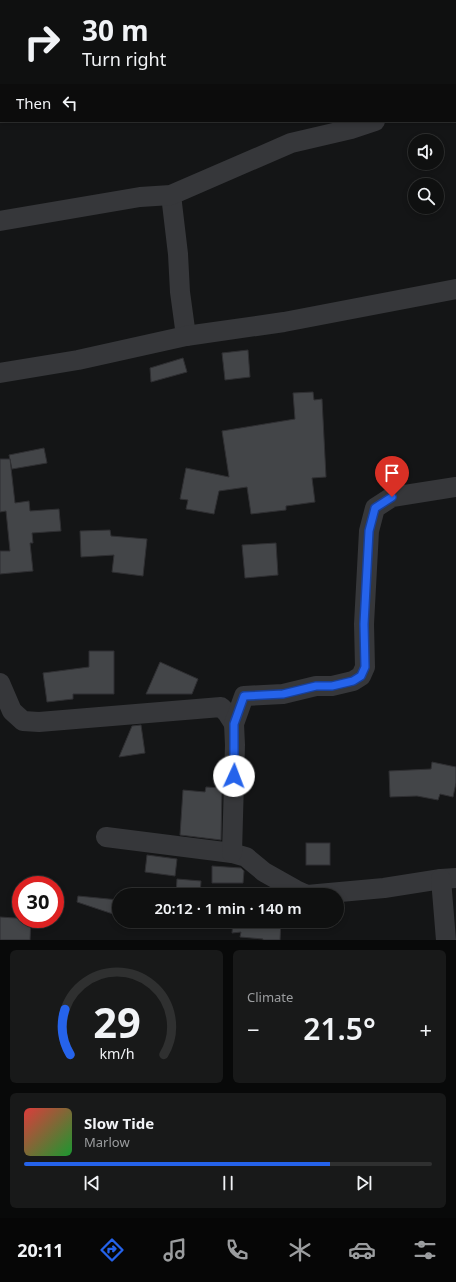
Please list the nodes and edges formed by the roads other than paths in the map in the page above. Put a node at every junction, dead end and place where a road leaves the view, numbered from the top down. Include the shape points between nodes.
1 (372, 122) edge
2 (171, 195) junction
3 (0, 221) edge
4 (456, 289) edge
5 (186, 336) junction
6 (0, 373) edge
7 (456, 488) edge
8 (0, 683) edge
9 (234, 724) junction
10 (106, 837) dead end
11 (232, 853) junction
12 (449, 878) edge
13 (446, 940) edge

1 - 2 street via 291,144
2 - 3 street via 140,197
2 - 5 street
4 - 5 street via 284,322
5 - 6 street via 78,360
7 - 9 street via 392,497 375,508 369,531 364,624 365,667 361,676 353,681 332,686 316,686 283,694 244,696
8 - 9 street via 12,711 24,721 39,722 221,707
9 - 11 street
10 - 11 street
11 - 12 street via 246,857 264,872 307,895 384,888
12 - 13 street

